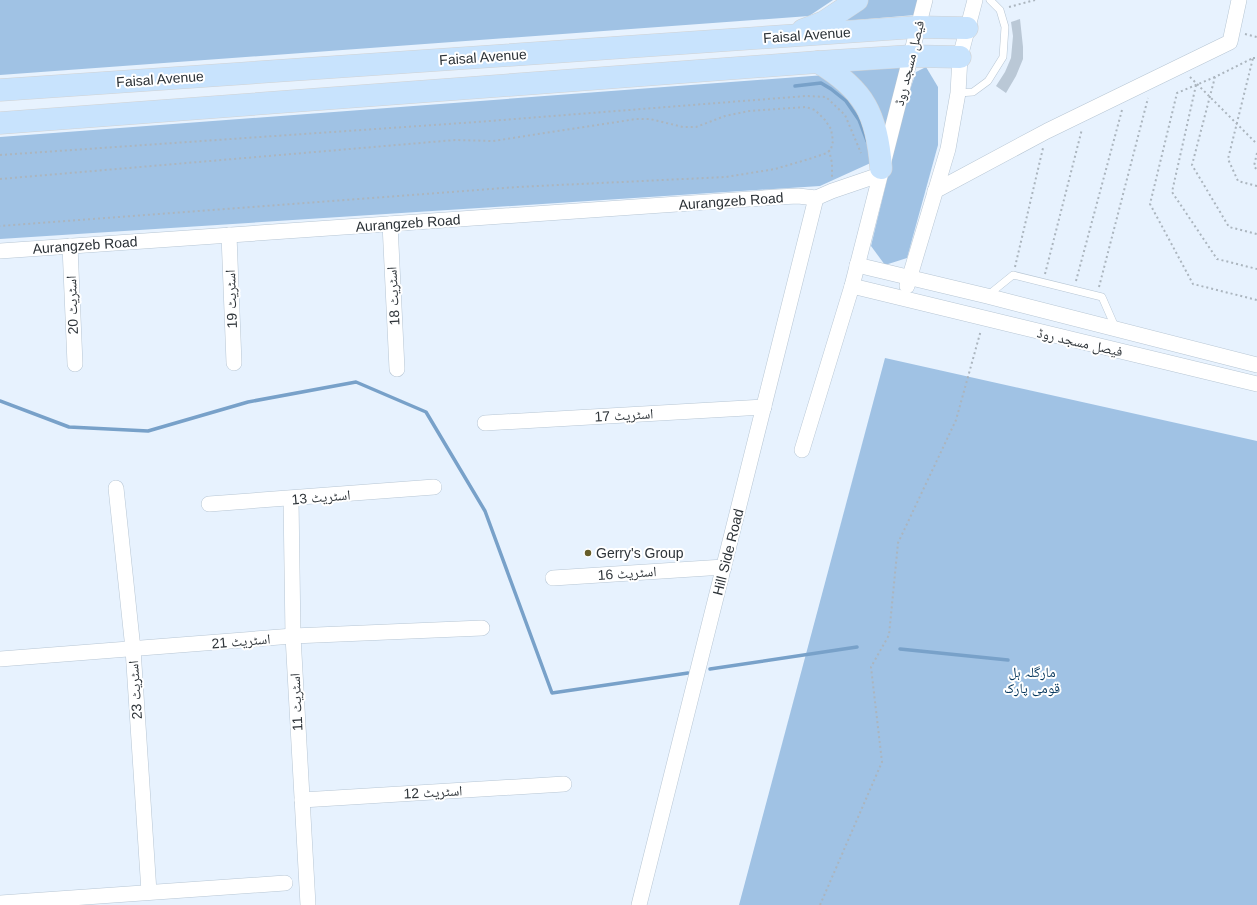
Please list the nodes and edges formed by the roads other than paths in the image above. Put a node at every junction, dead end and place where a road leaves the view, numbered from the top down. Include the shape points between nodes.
1 (857, 0) edge
2 (925, 0) edge
3 (975, 0) edge
4 (990, 0) edge
5 (1239, 0) edge
6 (917, 27) junction
7 (967, 28) junction
8 (785, 36) junction
9 (911, 56) junction
10 (960, 57) junction
11 (818, 62) junction
12 (0, 90) edge
13 (958, 94) junction
14 (0, 123) edge
15 (880, 172) junction
16 (935, 191) junction
17 (816, 198) junction
18 (390, 224) junction
19 (229, 235) junction
20 (70, 246) junction
21 (0, 250) edge
22 (857, 265) junction
23 (910, 278) junction
24 (852, 286) junction
25 (987, 296) junction
26 (903, 299) junction
27 (1116, 329) junction
28 (234, 363) dead end
29 (75, 364) dead end
30 (1257, 365) edge
31 (397, 368) dead end
32 (1257, 384) edge
33 (764, 407) junction
34 (485, 423) dead end
35 (802, 450) dead end
36 (116, 488) dead end
37 (434, 488) dead end
38 (291, 499) junction
39 (209, 504) dead end
40 (724, 567) junction
41 (553, 578) dead end
42 (482, 628) dead end
43 (293, 636) junction
44 (133, 649) junction
45 (0, 659) edge
46 (564, 784) dead end
47 (302, 800) junction
48 (285, 884) dead end
49 (149, 892) junction
50 (0, 903) edge
51 (308, 905) edge
52 (639, 905) edge

1 - 8 main road via 824,22
2 - 6 street, فیصل مسجد روڈ
3 - 7 street
4 - 13 lane via 1000,10 1005,27 1003,57 988,81 973,92
5 - 16 street via 1230,42 1047,131
6 - 7 main road, Faisal Avenue
6 - 8 main road, Faisal Avenue
6 - 9 street, فیصل مسجد روڈ
7 - 10 street
8 - 12 main road, Faisal Avenue
9 - 10 main road, Faisal Avenue
9 - 11 main road, Faisal Avenue
9 - 15 street, فیصل مسجد روڈ
10 - 13 street
11 - 14 main road, Faisal Avenue
11 - 15 main road via 840,75 870,112 877,132
13 - 16 street via 948,149
15 - 17 street
15 - 22 street, فیصل مسجد روڈ
16 - 23 street
17 - 18 street, Aurangzeb Road via 791,197
17 - 33 street, Hill Side Road
18 - 19 street, Aurangzeb Road
18 - 31 street, اسٹریٹ 18
19 - 20 street, Aurangzeb Road
19 - 28 street, اسٹریٹ 19
20 - 21 street, Aurangzeb Road
20 - 29 street, اسٹریٹ 20
22 - 23 street, فیصل مسجد روڈ
22 - 24 street, فیصل مسجد روڈ
23 - 25 street, فیصل مسجد روڈ
23 - 26 street
24 - 26 street, فیصل مسجد روڈ
24 - 35 street, فیصل مسجد روڈ
25 - 27 street, فیصل مسجد روڈ
25 - 27 lane, فیصل مسجد روڈ via 1013,276 1102,297
26 - 32 street, فیصل مسجد روڈ
27 - 30 street, فیصل مسجد روڈ
33 - 34 street, اسٹریٹ 17
33 - 40 street, Hill Side Road
36 - 44 street, اسٹریٹ 23
37 - 38 street, اسٹریٹ 13
38 - 39 street, اسٹریٹ 13
38 - 43 street, اسٹریٹ 11
40 - 41 street, اسٹریٹ 16
40 - 52 street, Hill Side Road
42 - 43 street, اسٹریٹ 21
43 - 44 street, اسٹریٹ 21
43 - 47 street, اسٹریٹ 11
44 - 45 street, اسٹریٹ 21
44 - 49 street, اسٹریٹ 23
46 - 47 street, اسٹریٹ 12
47 - 51 street, اسٹریٹ 11
48 - 49 street
49 - 50 street

